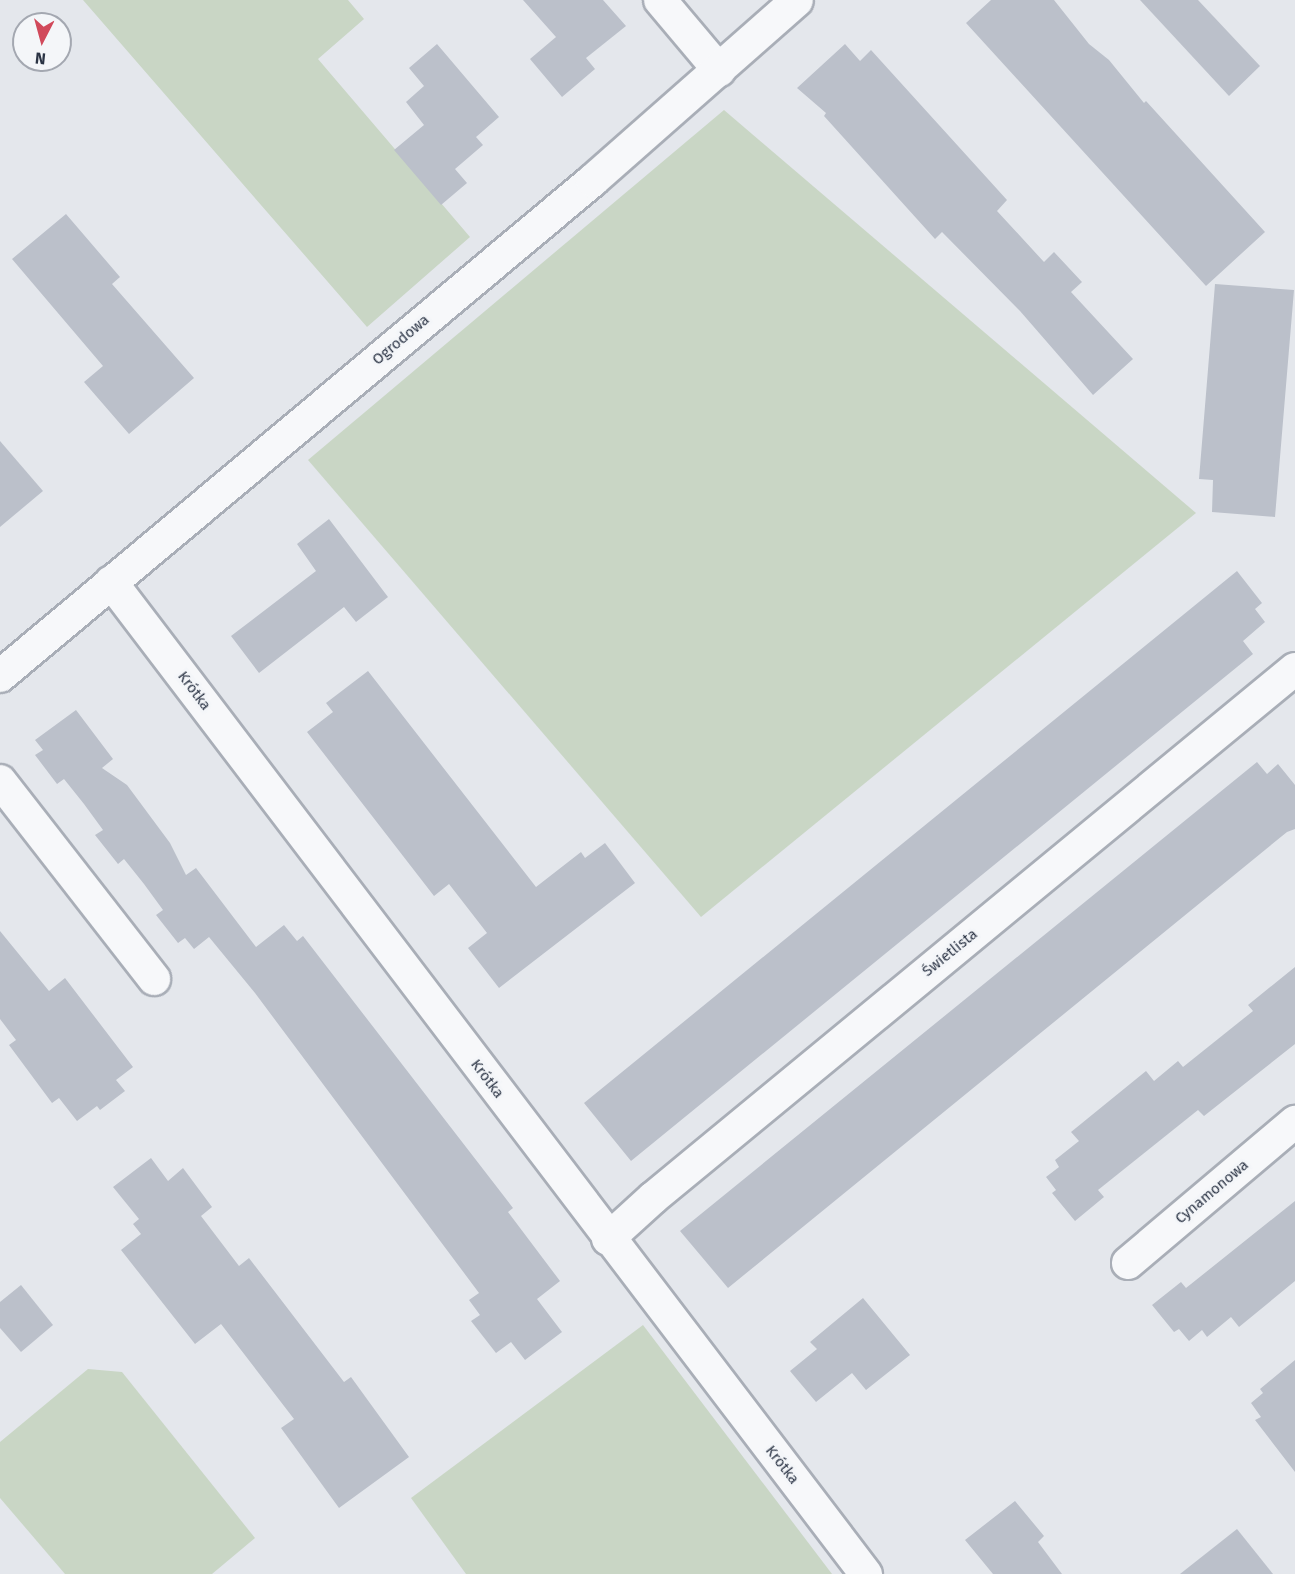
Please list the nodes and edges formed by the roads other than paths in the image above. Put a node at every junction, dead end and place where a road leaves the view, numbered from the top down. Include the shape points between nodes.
1 (660, 0) edge
2 (797, 0) edge
3 (719, 69) junction
4 (111, 582) junction
5 (1295, 669) edge
6 (0, 676) edge
7 (0, 781) edge
8 (154, 979) dead end
9 (1295, 1122) edge
10 (608, 1239) junction
11 (1128, 1263) dead end
12 (866, 1574) edge

1 - 3 street
2 - 3 street, Ogrodowa
3 - 4 street, Ogrodowa via 592,182
4 - 6 street, Ogrodowa
4 - 10 street, Krótka
5 - 10 street, Świetlista via 662,1190
7 - 8 street
9 - 11 street, Cynamonowa
10 - 12 street, Krótka

